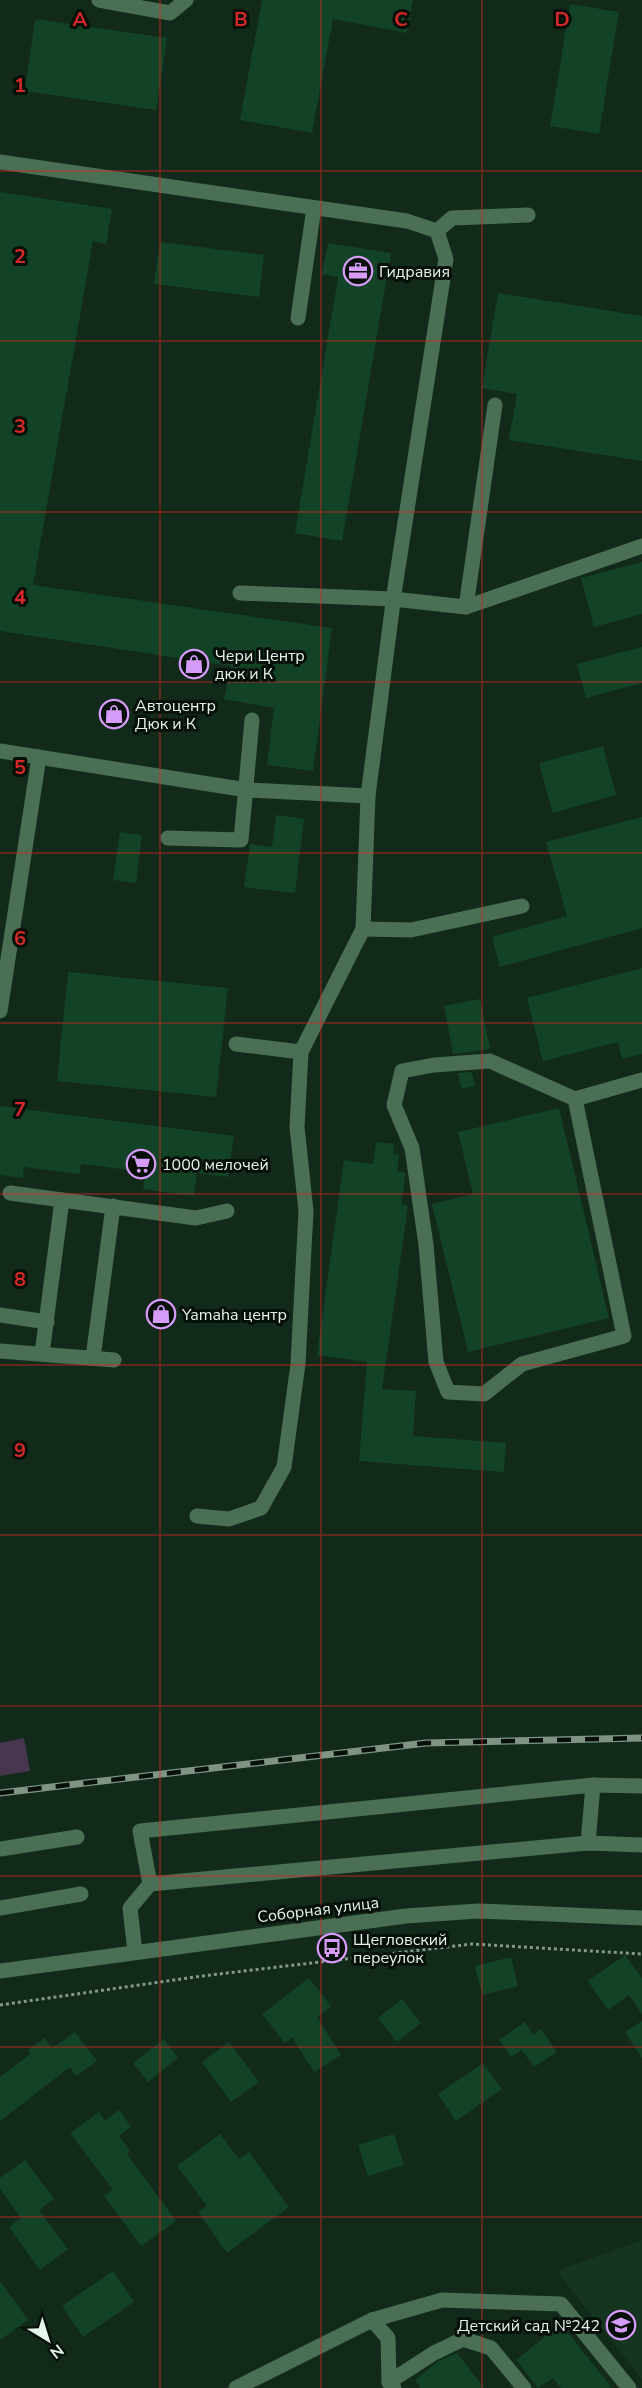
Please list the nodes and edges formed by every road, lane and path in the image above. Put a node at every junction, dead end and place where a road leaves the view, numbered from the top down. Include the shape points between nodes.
1 (99, 0) edge
2 (186, 0) edge
3 (0, 162) edge
4 (314, 207) junction
5 (528, 214) dead end
6 (437, 231) junction
7 (298, 318) dead end
8 (495, 405) dead end
9 (642, 546) edge
10 (240, 593) dead end
11 (393, 599) junction
12 (466, 607) junction
13 (252, 720) dead end
14 (0, 751) edge
15 (39, 757) junction
16 (247, 790) junction
17 (368, 796) junction
18 (168, 838) dead end
19 (522, 906) dead end
20 (363, 929) junction
21 (0, 1011) edge
22 (236, 1044) dead end
23 (300, 1052) junction
24 (642, 1080) edge
25 (575, 1099) junction
26 (10, 1192) dead end
27 (62, 1200) junction
28 (113, 1206) junction
29 (227, 1211) dead end
30 (0, 1315) edge
31 (47, 1322) junction
32 (0, 1351) edge
33 (42, 1354) junction
34 (93, 1358) junction
35 (114, 1360) dead end
36 (197, 1516) dead end
37 (593, 1785) junction
38 (642, 1786) edge
39 (77, 1837) dead end
40 (588, 1843) junction
41 (642, 1845) edge
42 (0, 1849) edge
43 (150, 1884) junction
44 (81, 1894) dead end
45 (0, 1908) edge
46 (642, 1918) edge
47 (135, 1953) junction
48 (642, 1954) edge
49 (0, 1971) edge
50 (0, 2005) edge
51 (372, 2320) junction
52 (392, 2385) edge
53 (236, 2388) edge
54 (524, 2388) edge
55 (629, 2388) edge

1 - 2 street via 170,13
3 - 4 street
4 - 6 street via 407,221
4 - 7 street
5 - 6 street via 452,218
6 - 11 street via 446,259
8 - 12 street
9 - 12 street
10 - 11 street
11 - 12 street
11 - 17 street
13 - 16 street
14 - 15 street
15 - 16 street
15 - 21 street
16 - 17 street
16 - 18 street via 241,840
17 - 20 street
19 - 20 street via 411,930
20 - 23 street
22 - 23 street
23 - 36 street via 297,1127 306,1211 298,1365 284,1467 261,1508 229,1519
24 - 25 street
25 - 25 street via 490,1060 402,1071 394,1105 412,1148 426,1245 436,1362 448,1392 484,1394 522,1364 624,1336
26 - 27 street
27 - 28 street
27 - 31 street
28 - 29 street via 196,1218
28 - 34 street
30 - 31 street
31 - 33 street
32 - 33 street
33 - 34 street
34 - 35 street
37 - 38 street
37 - 40 street
37 - 43 street via 140,1831
39 - 42 street
40 - 41 street
40 - 43 street
43 - 47 street via 130,1908
44 - 45 street
46 - 47 street, Соборная улица via 478,1911 406,1916
47 - 49 street, Соборная улица
48 - 50 path via 472,1944
51 - 52 street via 388,2338
51 - 53 street
51 - 55 street via 442,2300 561,2304
52 - 54 street via 434,2353 463,2339 491,2348

